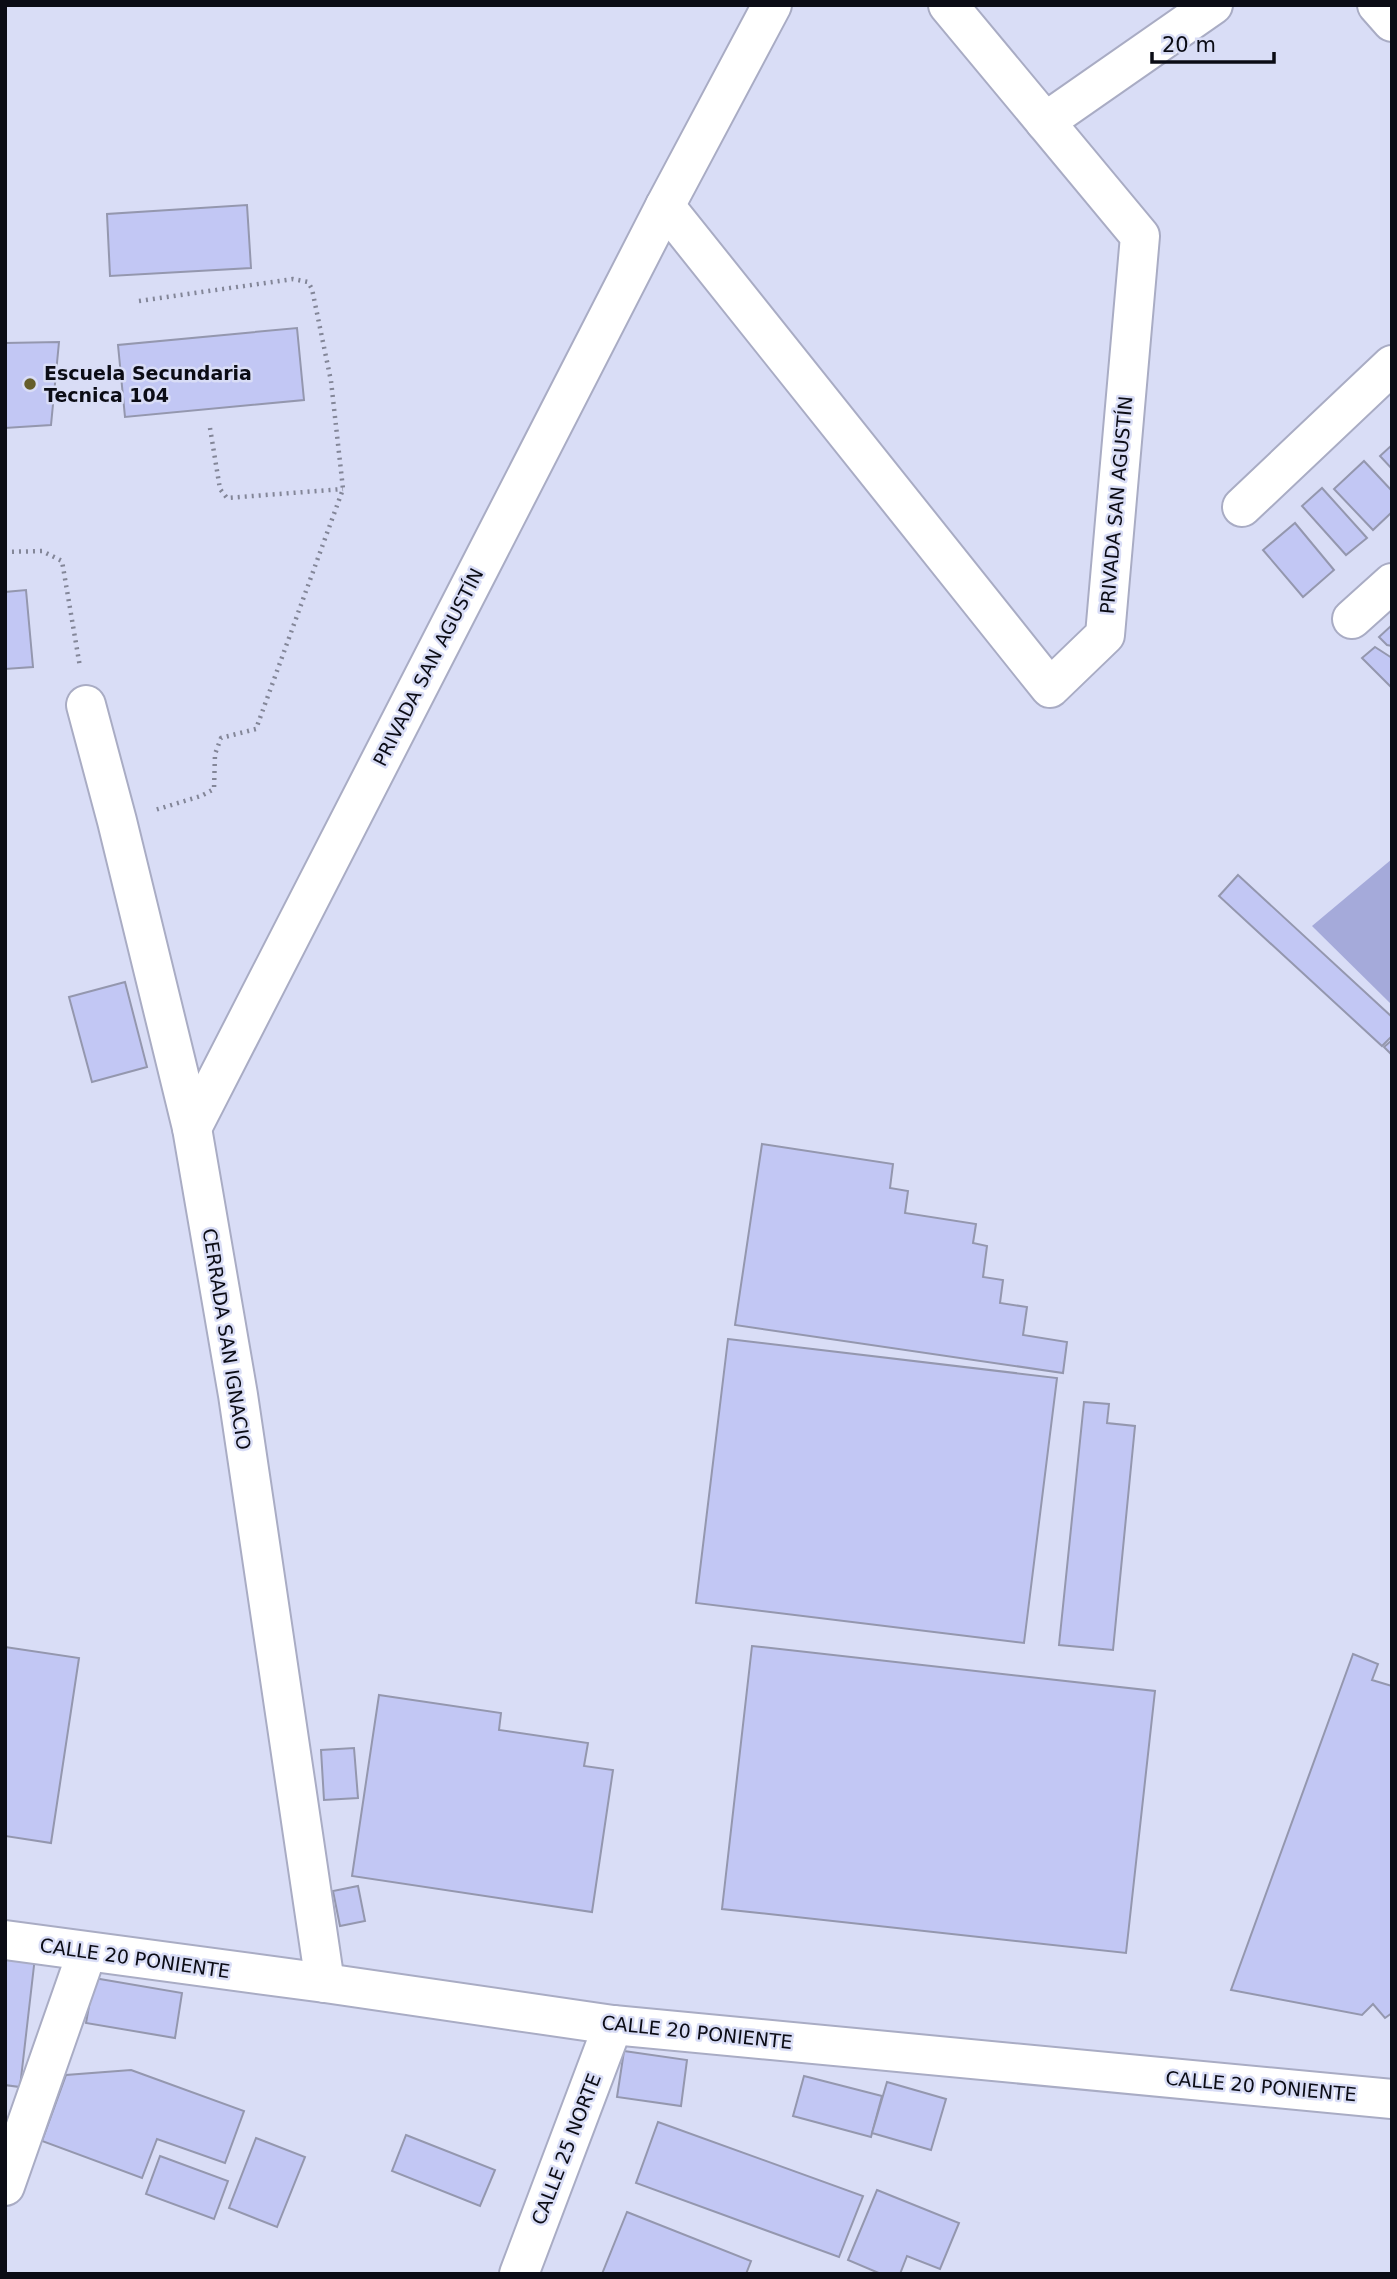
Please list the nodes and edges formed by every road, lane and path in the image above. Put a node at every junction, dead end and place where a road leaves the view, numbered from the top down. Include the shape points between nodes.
1 (772, 5) edge
2 (948, 5) edge
3 (1213, 5) edge
4 (1377, 5) edge
5 (1392, 22) edge
6 (1045, 122) junction
7 (665, 206) junction
8 (139, 301) dead end
9 (1392, 365) edge
10 (210, 428) dead end
11 (344, 489) junction
12 (1242, 507) dead end
13 (5, 552) edge
14 (1392, 583) edge
15 (1352, 619) dead end
16 (86, 705) joint
17 (117, 821) junction
18 (192, 1128) junction
19 (5, 1940) edge
20 (87, 1952) junction
21 (325, 1983) junction
22 (613, 2025) junction
23 (1392, 2099) edge
24 (5, 2186) edge
25 (519, 2274) edge

1 - 7 street, PRIVADA SAN AGUSTÍN
2 - 6 street, PRIVADA SAN AGUSTÍN
3 - 6 street
4 - 5 street
6 - 7 street, PRIVADA SAN AGUSTÍN via 1140,236 1105,635 1050,688
7 - 18 street, PRIVADA SAN AGUSTÍN
8 - 11 path via 293,279 308,282 331,381
9 - 12 street
10 - 11 path via 219,489 227,498
11 - 17 path via 256,729 221,738 215,754 214,789
13 - 16 path via 42,551 62,561
14 - 15 street
16 - 17 street, CERRADA SAN IGNACIO
17 - 18 street, CERRADA SAN IGNACIO
18 - 21 street, CERRADA SAN IGNACIO via 238,1395
19 - 20 street, CALLE 20 PONIENTE
20 - 21 street, CALLE 20 PONIENTE
20 - 24 street
21 - 22 street, CALLE 20 PONIENTE
22 - 23 street, CALLE 20 PONIENTE
22 - 25 street, CALLE 25 NORTE

